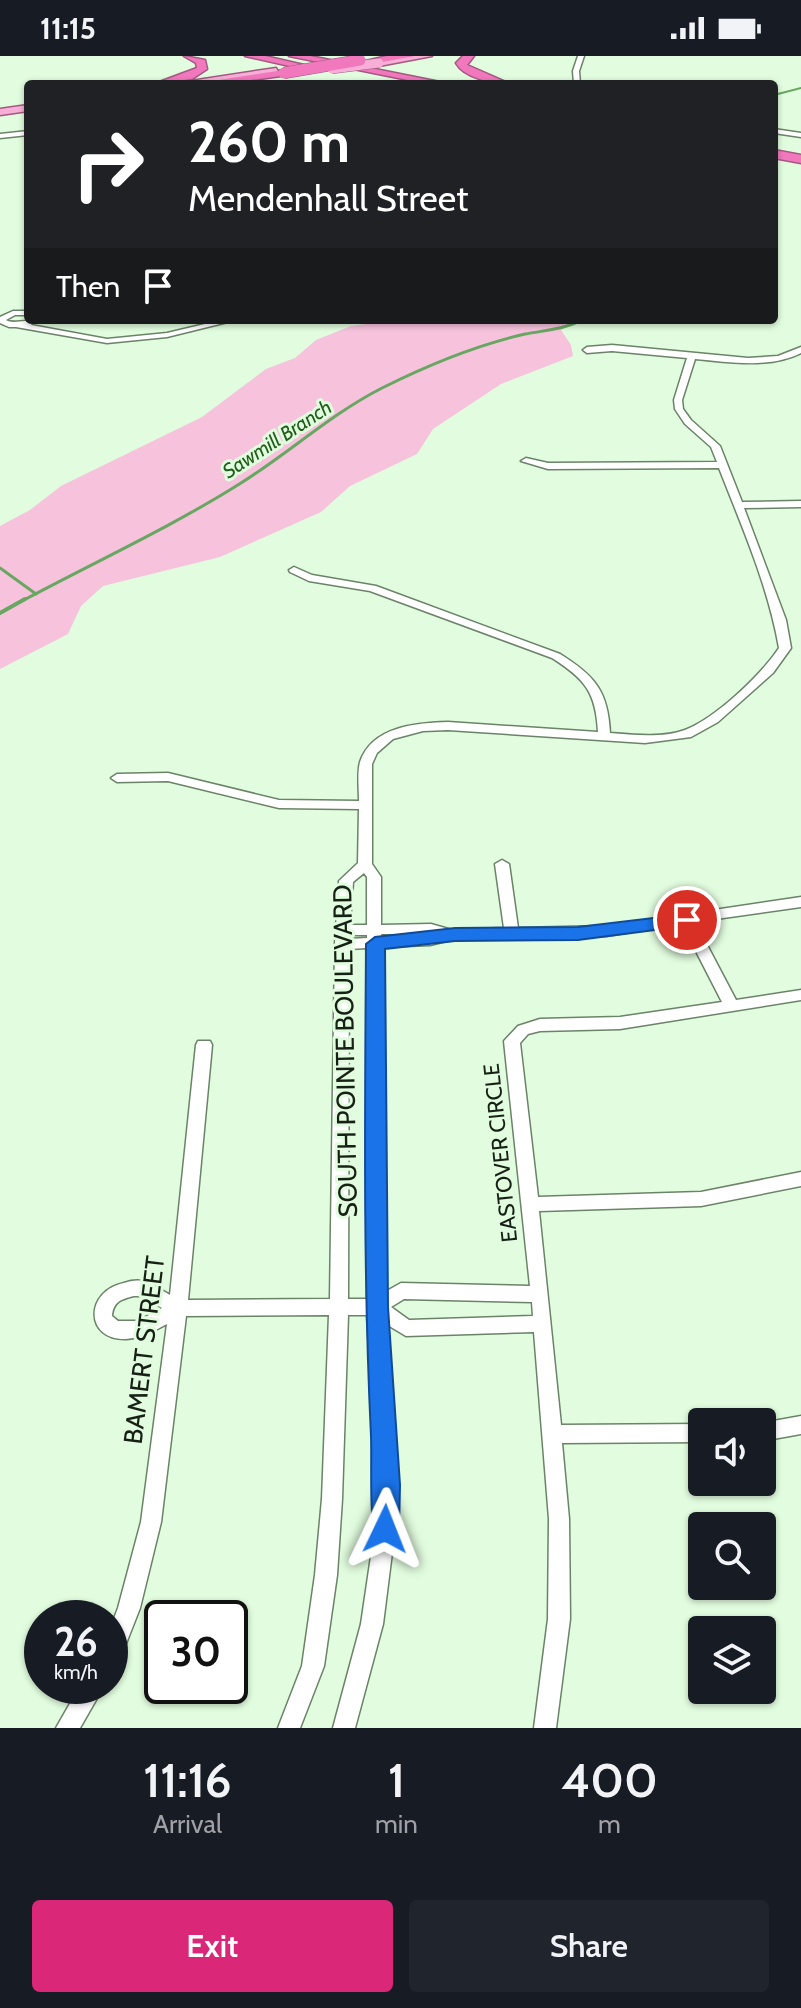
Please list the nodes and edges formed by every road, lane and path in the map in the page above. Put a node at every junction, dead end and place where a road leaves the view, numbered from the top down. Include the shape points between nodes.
1 (189, 56) edge
2 (250, 56) edge
3 (315, 56) edge
4 (391, 56) edge
5 (410, 56) edge
6 (428, 56) edge
7 (469, 56) edge
8 (581, 56) edge
9 (298, 61) edge
10 (367, 64) edge
11 (333, 69) joint
12 (283, 73) junction
13 (176, 80) edge
14 (214, 80) edge
15 (229, 80) edge
16 (240, 80) edge
17 (256, 80) edge
18 (381, 80) edge
19 (429, 80) edge
20 (495, 80) edge
21 (577, 80) edge
22 (24, 106) edge
23 (0, 109) edge
24 (778, 132) edge
25 (24, 133) edge
26 (801, 135) edge
27 (0, 136) edge
28 (778, 145) edge
29 (801, 149) edge
30 (778, 155) edge
31 (801, 159) edge
32 (24, 313) edge
33 (6, 322) edge
34 (43, 324) edge
35 (212, 324) edge
36 (60, 333) junction
37 (587, 350) dead end
38 (801, 350) edge
39 (692, 356) junction
40 (526, 461) dead end
41 (723, 465) junction
42 (801, 504) edge
43 (738, 505) junction
44 (294, 570) dead end
45 (785, 648) junction
46 (801, 652) edge
47 (604, 736) junction
48 (117, 778) dead end
49 (365, 805) junction
50 (365, 864) junction
51 (502, 864) dead end
52 (801, 902) edge
53 (687, 920) junction
54 (512, 934) junction
55 (342, 937) junction
56 (375, 937) junction
57 (801, 995) edge
58 (732, 1007) junction
59 (204, 1045) dead end
60 (801, 1179) edge
61 (530, 1204) junction
62 (540, 1294) junction
63 (339, 1306) junction
64 (376, 1307) junction
65 (178, 1308) junction
66 (543, 1324) junction
67 (801, 1425) edge
68 (776, 1429) edge
69 (688, 1433) edge
70 (552, 1434) junction
71 (128, 1611) edge
72 (82, 1704) edge
73 (67, 1728) edge
74 (289, 1728) edge
75 (344, 1728) edge
76 (545, 1728) edge

1 - 13 highway via 201,62 202,69
2 - 9 highway
3 - 10 highway
4 - 10 main road
5 - 10 highway
6 - 10 main road
7 - 20 highway via 463,67
8 - 21 street
9 - 10 highway
9 - 18 highway
10 - 11 highway, bridge
10 - 12 highway, bridge
10 - 19 highway
11 - 12 main road, bridge
12 - 14 main road
12 - 15 highway
12 - 16 main road
12 - 17 highway
22 - 23 main road
24 - 26 street
25 - 27 street
28 - 29 highway
30 - 31 highway
32 - 33 street via 13,313
33 - 36 street
34 - 36 street
35 - 36 street via 126,341
37 - 39 street
38 - 39 street via 765,359
39 - 41 street via 679,409 712,441
40 - 41 street via 548,466
41 - 43 street
42 - 43 street
43 - 45 street via 763,568
44 - 47 street via 309,578 372,588 556,656 593,683 600,697
45 - 46 street
45 - 47 street via 769,671 702,727 665,738
47 - 49 street via 448,726 407,729 370,752
48 - 49 street via 168,777 279,804
49 - 50 street
50 - 55 street, SOUTH POINTE BOULEVARD via 346,881
50 - 56 street, SOUTH POINTE BOULEVARD via 374,877
51 - 54 street
52 - 53 street
53 - 54 street via 578,934
53 - 58 street
54 - 56 street
55 - 56 street
55 - 63 street, SOUTH POINTE BOULEVARD
56 - 64 street, SOUTH POINTE BOULEVARD
57 - 58 street, EASTOVER CIRCLE
58 - 61 street, EASTOVER CIRCLE via 523,1030 512,1041
59 - 65 street, BAMERT STREET
60 - 61 street via 701,1199
61 - 62 street, EASTOVER CIRCLE
62 - 64 street via 401,1291
62 - 66 street, EASTOVER CIRCLE
63 - 64 street
63 - 65 street
63 - 74 street, SOUTH POINTE BOULEVARD via 326,1575 313,1666
64 - 66 street via 406,1328
64 - 75 street, SOUTH POINTE BOULEVARD via 385,1529 372,1624
65 - 71 street, BAMERT STREET via 151,1522
66 - 70 street, EASTOVER CIRCLE
67 - 68 street
69 - 70 street
70 - 76 street, EASTOVER CIRCLE via 561,1568
72 - 73 street

